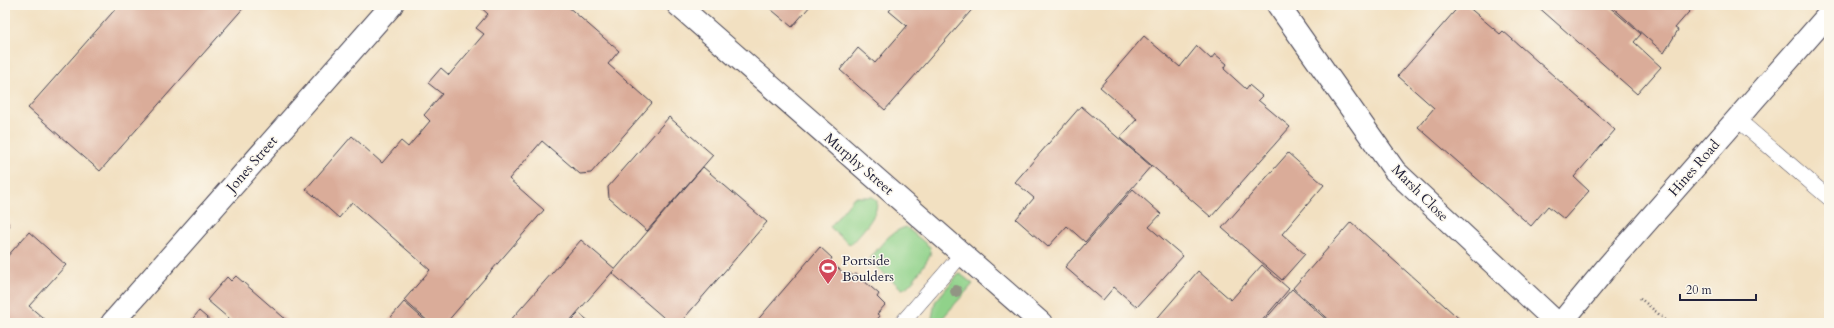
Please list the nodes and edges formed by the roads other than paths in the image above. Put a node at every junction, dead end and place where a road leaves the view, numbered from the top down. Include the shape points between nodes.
1 (392, 5) edge
2 (678, 5) edge
3 (1278, 5) edge
4 (1829, 14) edge
5 (1737, 119) junction
6 (1829, 198) edge
7 (962, 254) junction
8 (112, 323) edge
9 (902, 323) edge
10 (1041, 323) edge
11 (1557, 323) edge
12 (1561, 323) edge

1 - 8 street, Jones Street
2 - 7 street, Murphy Street
3 - 11 street, Marsh Close via 1395,171
4 - 5 street, Hines Road
5 - 6 lane
5 - 12 street, Hines Road
7 - 9 lane
7 - 10 street, Murphy Street

